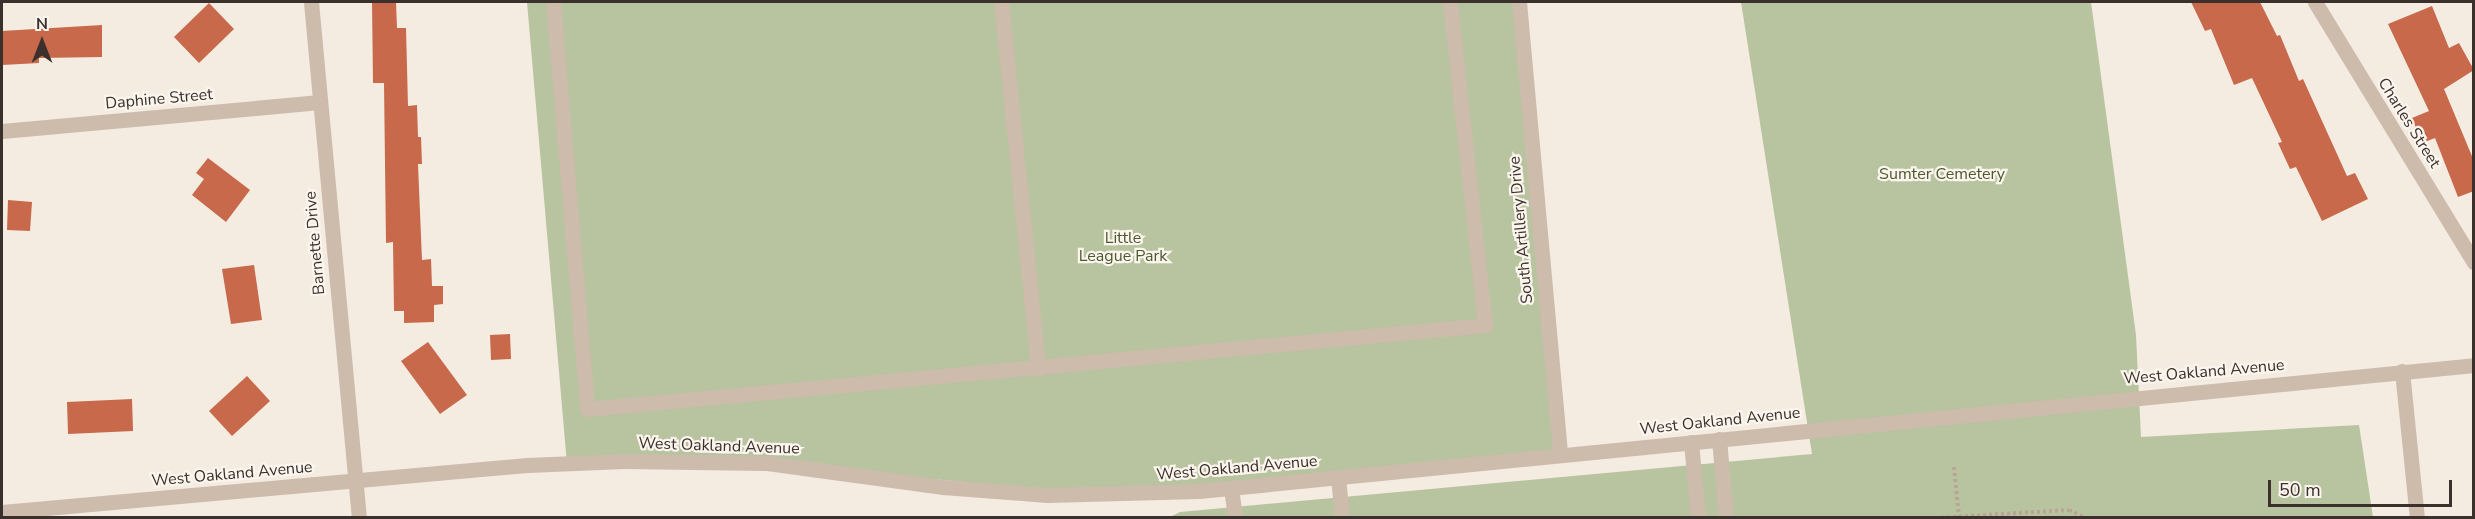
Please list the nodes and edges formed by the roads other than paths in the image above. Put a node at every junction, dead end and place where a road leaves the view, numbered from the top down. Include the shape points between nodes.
1 (311, 2) edge
2 (553, 2) edge
3 (1001, 2) edge
4 (1450, 2) edge
5 (1519, 2) edge
6 (2315, 2) edge
7 (320, 102) junction
8 (2, 131) edge
9 (2474, 262) edge
10 (2474, 364) edge
11 (1038, 369) junction
12 (2402, 371) junction
13 (1719, 439) junction
14 (1690, 442) junction
15 (1560, 455) junction
16 (1338, 477) junction
17 (355, 481) junction
18 (1231, 488) junction
19 (2, 512) edge
20 (358, 518) edge
21 (1235, 518) edge
22 (1342, 518) edge
23 (1698, 518) edge
24 (1726, 518) edge
25 (2417, 518) edge

1 - 7 street, Barnette Drive
2 - 11 street via 587,409
3 - 11 street
4 - 11 street via 1485,325
5 - 15 street, South Artillery Drive
6 - 9 street, Charles Street
7 - 8 street, Daphine Street
7 - 17 street, Barnette Drive
10 - 12 street, West Oakland Avenue
12 - 13 street, West Oakland Avenue
12 - 25 street
13 - 14 street, West Oakland Avenue
13 - 24 street
14 - 15 street, West Oakland Avenue
14 - 23 street
15 - 16 street, West Oakland Avenue
16 - 18 street, West Oakland Avenue
16 - 22 street
17 - 18 street, West Oakland Avenue via 527,465 681,460 767,463 943,487 1047,495
17 - 19 street, West Oakland Avenue
17 - 20 street, Barnette Drive
18 - 21 street

